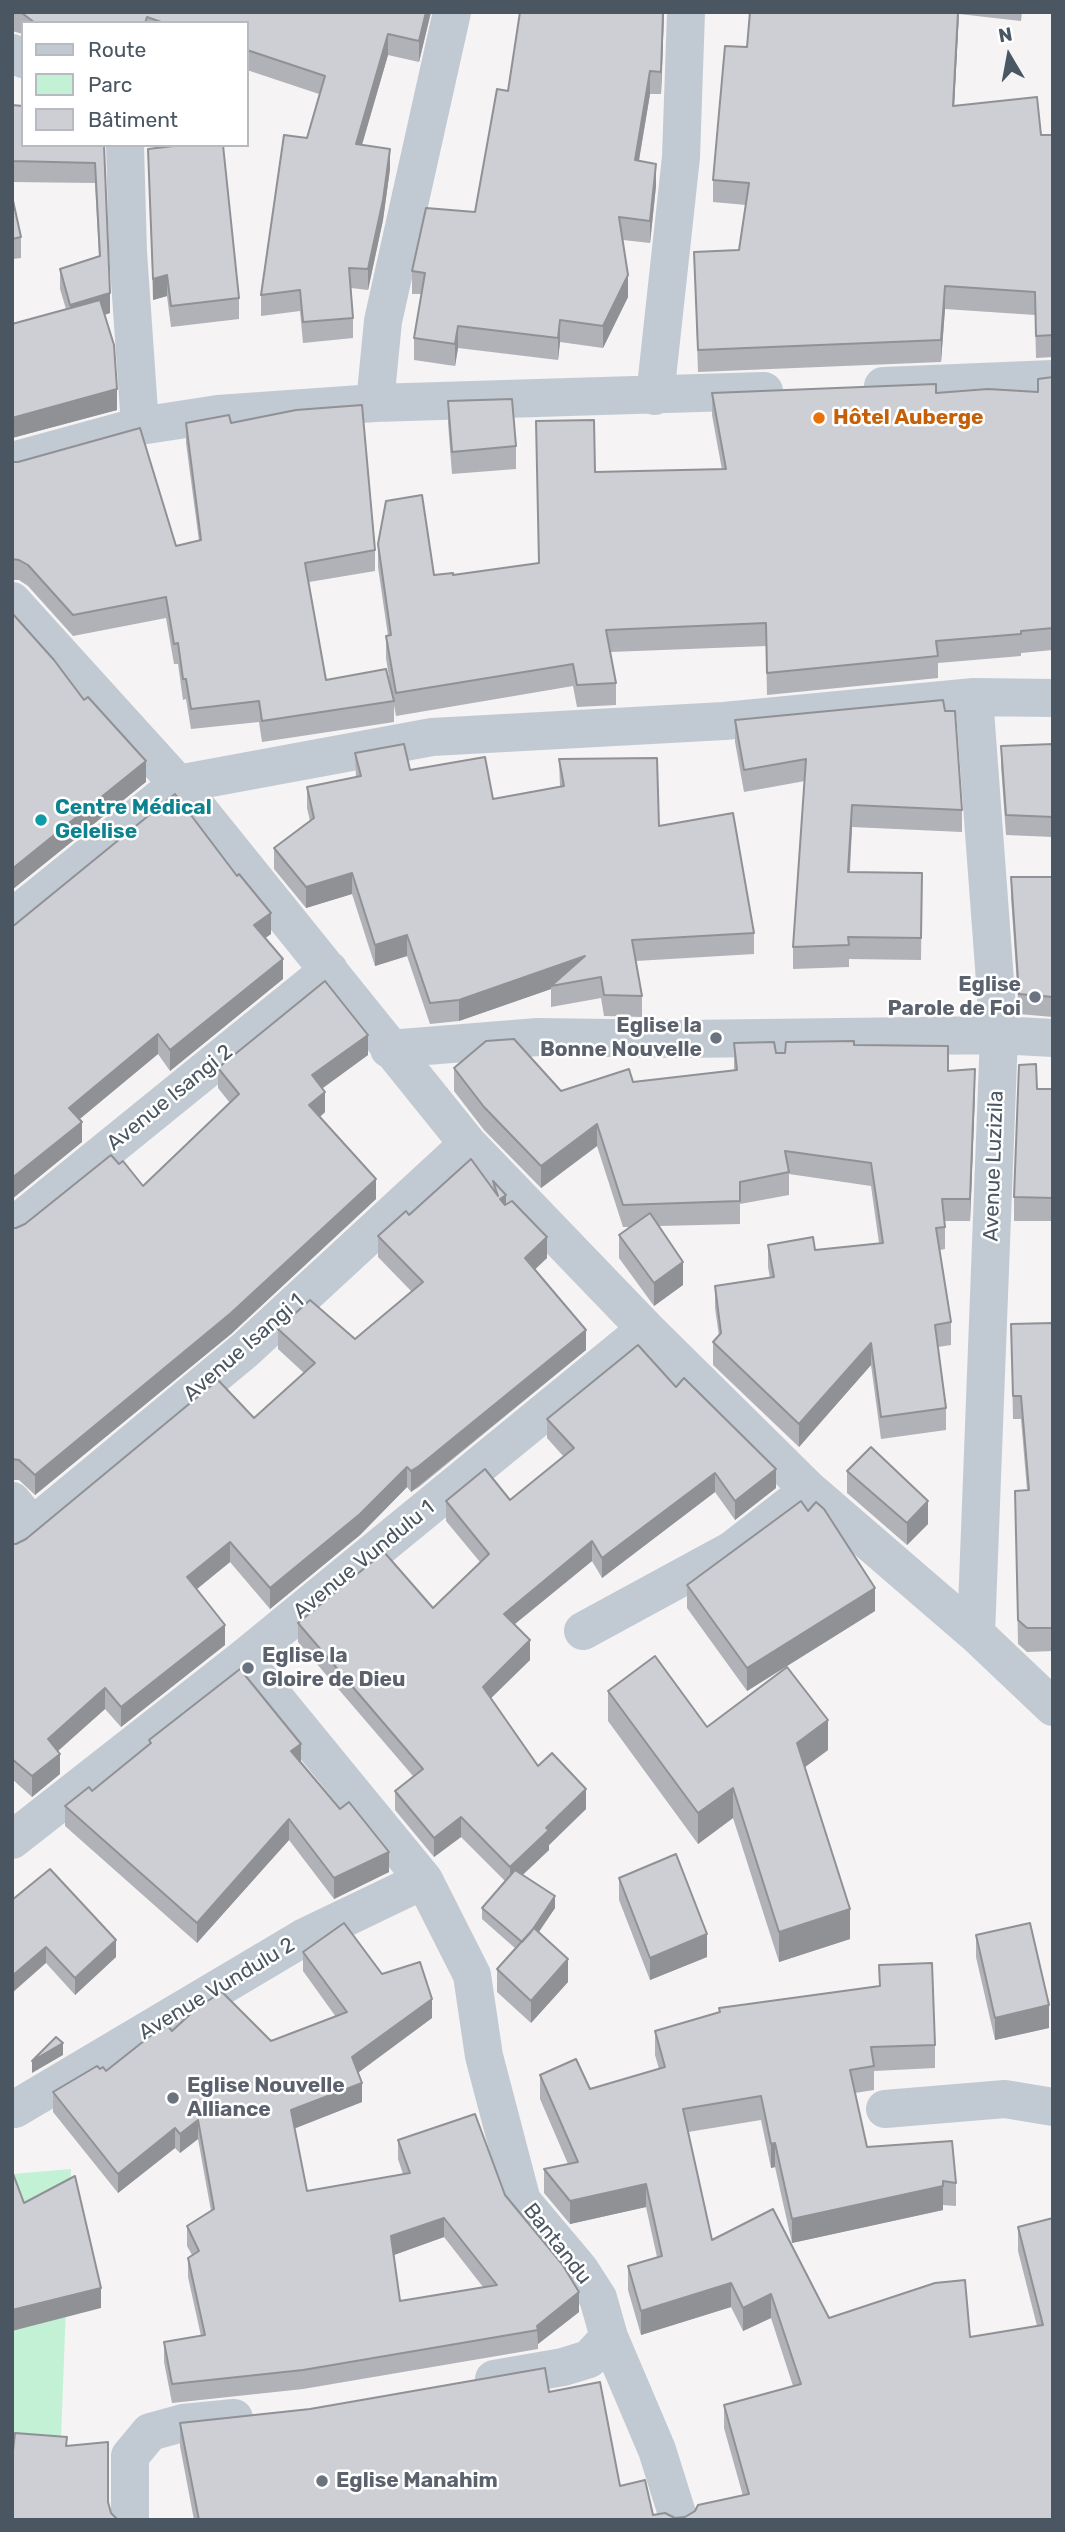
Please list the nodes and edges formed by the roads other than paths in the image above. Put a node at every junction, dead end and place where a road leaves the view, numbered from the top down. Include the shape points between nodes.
1 (452, 12) edge
2 (686, 12) edge
3 (125, 147) edge
4 (1053, 379) edge
5 (847, 388) edge
6 (792, 390) edge
7 (655, 396) junction
8 (375, 403) junction
9 (140, 426) junction
10 (12, 461) edge
11 (18, 620) edge
12 (974, 697) junction
13 (1053, 698) edge
14 (178, 784) junction
15 (12, 918) edge
16 (329, 970) junction
17 (999, 1035) junction
18 (1053, 1038) edge
19 (389, 1049) junction
20 (468, 1144) junction
21 (12, 1227) edge
22 (646, 1329) junction
23 (809, 1490) junction
24 (19, 1524) edge
25 (583, 1631) dead end
26 (976, 1634) junction
27 (243, 1659) junction
28 (1053, 1707) edge
29 (12, 1840) edge
30 (424, 1880) junction
31 (1053, 2107) edge
32 (15, 2109) dead end
33 (884, 2109) dead end
34 (609, 2337) junction
35 (455, 2385) edge
36 (265, 2415) edge
37 (130, 2520) edge
38 (679, 2520) edge

1 - 8 street via 383,321
2 - 7 street via 681,157
3 - 9 street
4 - 5 street
6 - 7 street
7 - 8 street
8 - 9 street via 218,414
9 - 10 street
11 - 14 street
12 - 13 street
12 - 14 street via 724,721 432,737
12 - 17 street, Avenue Luzizila
14 - 15 street
14 - 16 street
16 - 19 street
16 - 21 street, Avenue Isangi 2
17 - 18 street
17 - 19 street via 538,1037
17 - 26 street, Avenue Luzizila
19 - 20 street
20 - 22 street
20 - 24 street, Avenue Isangi 1 via 244,1350
22 - 23 street
22 - 27 street, Avenue Vundulu 1
23 - 25 street via 732,1550
23 - 26 street
26 - 28 street
27 - 29 street, Avenue Vundulu 1
27 - 30 street, Bantandu
30 - 32 street, Avenue Vundulu 2 via 303,1938
30 - 34 street, Bantandu via 472,1975 484,2056 522,2201 580,2270 597,2298
31 - 33 street via 1005,2099
34 - 35 street via 589,2359
34 - 38 street, Bantandu via 657,2451
36 - 37 street via 183,2423 150,2432 130,2456

